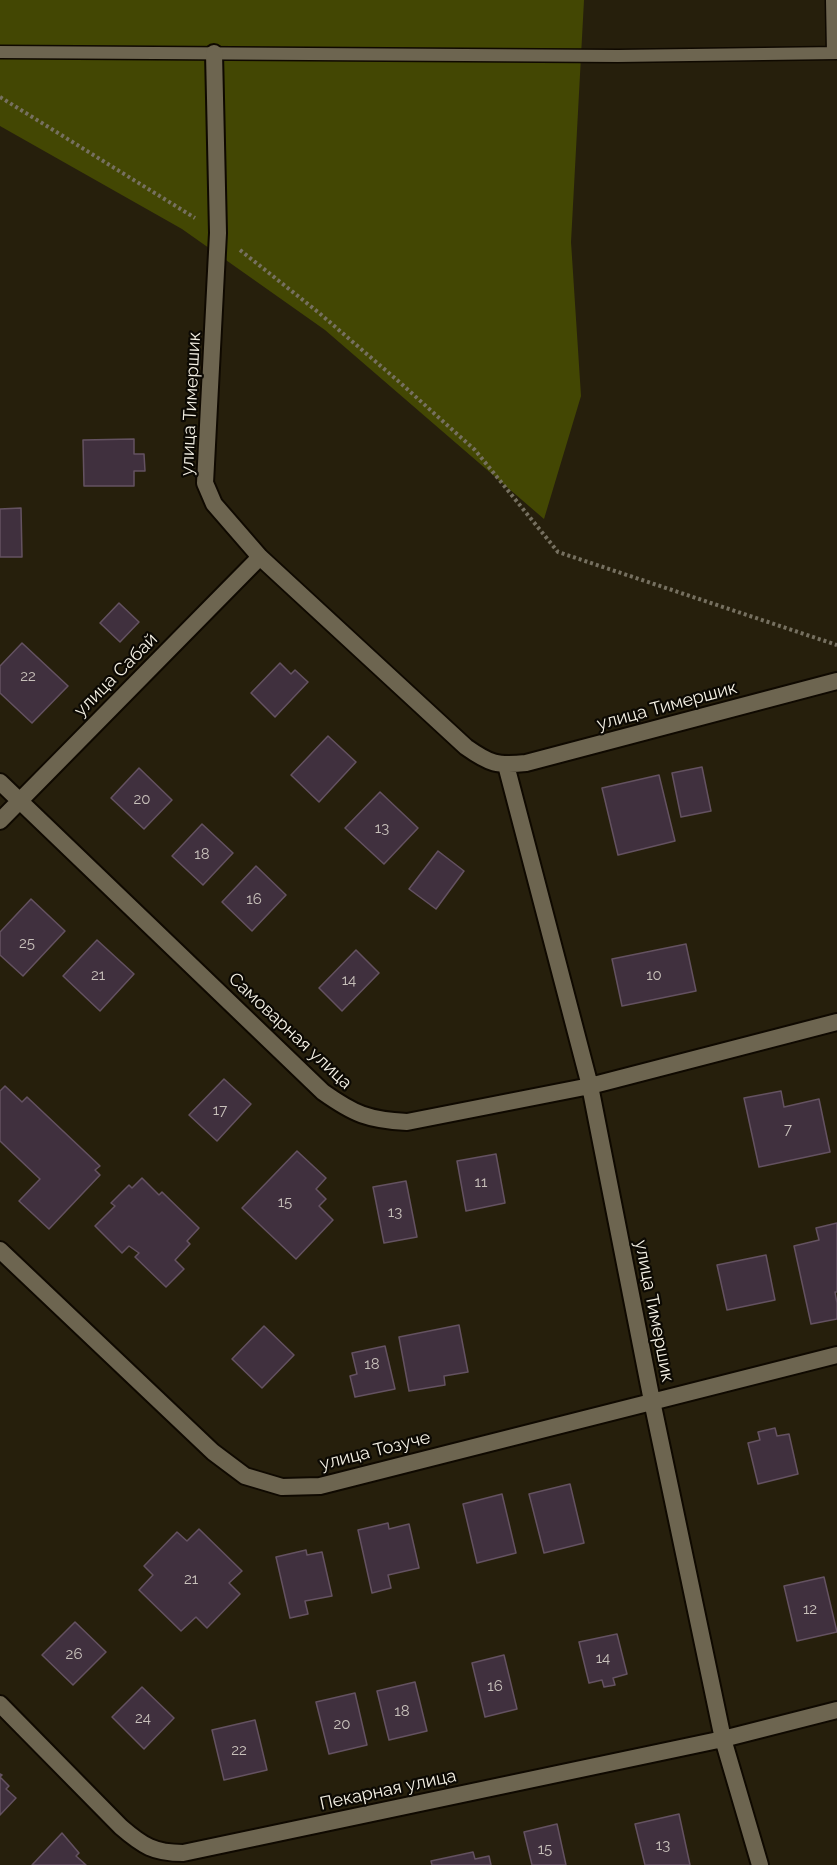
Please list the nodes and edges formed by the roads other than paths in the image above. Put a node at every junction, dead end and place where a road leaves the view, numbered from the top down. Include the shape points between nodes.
1 (832, 0) edge
2 (0, 52) edge
3 (214, 53) junction
4 (835, 53) edge
5 (260, 557) junction
6 (837, 681) edge
7 (506, 765) junction
8 (0, 782) edge
9 (20, 801) junction
10 (0, 820) edge
11 (837, 1022) edge
12 (590, 1086) junction
13 (0, 1250) edge
14 (837, 1355) edge
15 (652, 1401) junction
16 (0, 1704) edge
17 (837, 1710) edge
18 (723, 1739) junction
19 (760, 1865) edge

1 - 4 lane
2 - 3 lane
3 - 4 lane
3 - 5 street, улица Тимершик via 218,233 206,483 214,504
5 - 7 street, улица Тимершик via 466,747 486,761
5 - 9 street, улица Сабай
6 - 7 street, улица Тимершик
7 - 12 street, улица Тимершик
8 - 9 street, Самоварная улица
9 - 10 street, улица Сабай
9 - 12 street, Самоварная улица via 322,1092 348,1110 381,1121 407,1122
11 - 12 street, Самоварная улица
12 - 15 street, улица Тимершик
13 - 15 street, улица Тозуче via 213,1452 245,1476 282,1487 320,1486
14 - 15 street, улица Тозуче
15 - 18 street, улица Тимершик
16 - 18 street, Пекарная улица via 121,1827 142,1845 167,1853 183,1853
17 - 18 street, Пекарная улица
18 - 19 street, улица Тимершик

